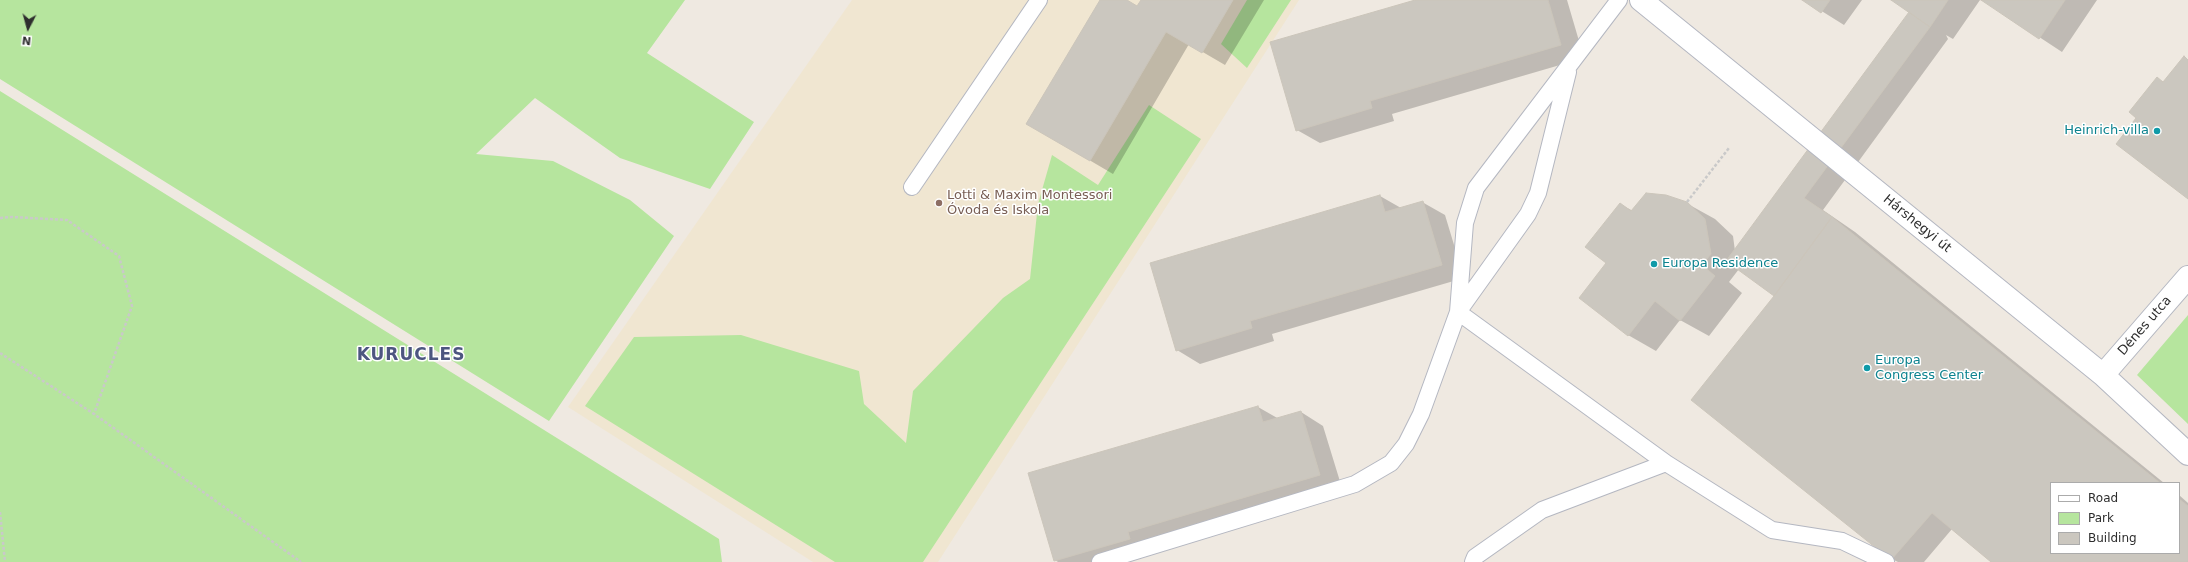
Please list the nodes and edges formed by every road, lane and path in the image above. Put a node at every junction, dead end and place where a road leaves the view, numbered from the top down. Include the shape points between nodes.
1 (1039, 0) edge
2 (1619, 0) edge
3 (1641, 0) edge
4 (1569, 66) junction
5 (1729, 148) dead end
6 (912, 188) dead end
7 (1687, 202) dead end
8 (0, 218) edge
9 (2188, 277) edge
10 (1458, 312) junction
11 (0, 353) edge
12 (2103, 375) junction
13 (94, 414) junction
14 (2188, 454) edge
15 (1666, 464) junction
16 (0, 512) edge
17 (5, 562) edge
18 (301, 562) edge
19 (1100, 562) edge
20 (1473, 562) edge
21 (1886, 562) edge

1 - 6 lane
2 - 4 lane
3 - 12 street, Hárshegyi út
4 - 10 lane via 1538,193 1528,214
4 - 10 lane via 1476,188 1465,222
5 - 7 path
8 - 13 path via 67,220 119,256 132,306
9 - 12 street, Dénes utca
10 - 15 lane
10 - 19 lane via 1421,414 1406,444 1391,463 1355,484
11 - 13 path
12 - 14 street, Hárshegyi út
13 - 18 path
15 - 20 lane via 1542,510 1475,557
15 - 21 lane via 1772,530 1842,541
16 - 17 path

